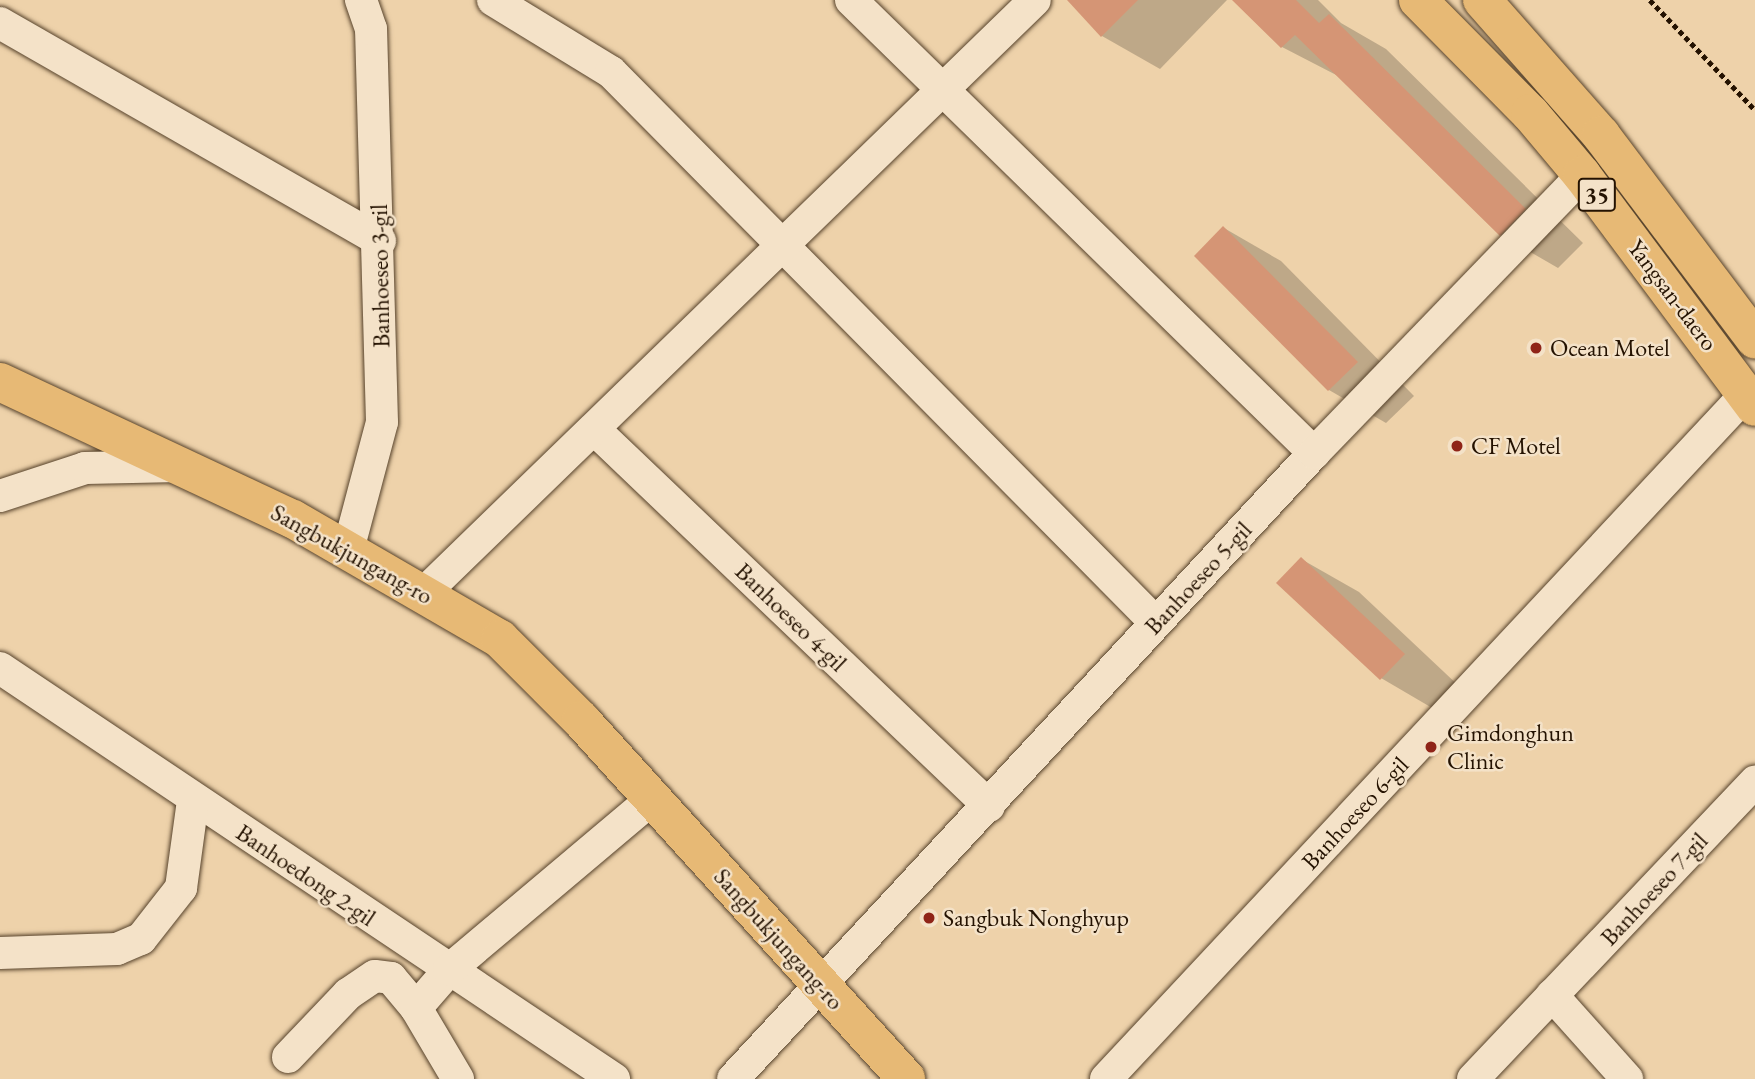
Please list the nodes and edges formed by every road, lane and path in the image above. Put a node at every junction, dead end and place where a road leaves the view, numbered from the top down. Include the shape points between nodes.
1 (361, 0) edge
2 (493, 0) edge
3 (851, 0) edge
4 (1035, 0) edge
5 (1418, 0) edge
6 (1482, 0) edge
7 (1650, 0) edge
8 (0, 23) edge
9 (941, 88) junction
10 (1755, 110) edge
11 (1581, 175) junction
12 (368, 234) junction
13 (782, 245) junction
14 (1755, 339) edge
15 (0, 382) edge
16 (1751, 400) edge
17 (594, 429) junction
18 (1314, 453) junction
19 (179, 466) junction
20 (0, 496) edge
21 (348, 550) junction
22 (424, 593) junction
23 (1156, 624) junction
24 (0, 668) edge
25 (1755, 782) edge
26 (652, 799) junction
27 (193, 800) junction
28 (989, 806) junction
29 (0, 953) edge
30 (449, 970) junction
31 (822, 988) junction
32 (1552, 995) junction
33 (416, 1008) junction
34 (288, 1056) dead end
35 (458, 1079) edge
36 (614, 1079) edge
37 (733, 1079) edge
38 (906, 1079) edge
39 (1106, 1079) edge
40 (1473, 1079) edge
41 (1628, 1079) edge

1 - 12 street, Banhoeseo 3-gil via 371,29
2 - 13 street via 611,72
3 - 9 street
4 - 9 street
5 - 11 main road, Yangsan-daero / 35 via 1530,113
6 - 14 main road, Yangsan-daero / 35 via 1601,135
7 - 10 path
8 - 12 street
9 - 13 street
9 - 18 street
11 - 16 main road, Yangsan-daero / 35
11 - 18 street, Banhoeseo 5-gil
12 - 21 street, Banhoeseo 3-gil via 382,422
13 - 17 street
13 - 23 street
15 - 19 main road, Sangbukjungang-ro
16 - 39 street, Banhoeseo 6-gil
17 - 22 street
17 - 28 street, Banhoeseo 4-gil
18 - 23 street, Banhoeseo 5-gil
19 - 20 street via 85,468
19 - 21 main road, Sangbukjungang-ro
21 - 22 main road, Sangbukjungang-ro
22 - 26 main road, Sangbukjungang-ro via 500,639
23 - 28 street, Banhoeseo 5-gil
24 - 27 street, Banhoedong 2-gil
25 - 32 street, Banhoeseo 7-gil
26 - 30 street
26 - 31 main road, Sangbukjungang-ro
27 - 29 street via 181,888 141,939 117,949
27 - 30 street, Banhoedong 2-gil
28 - 31 street, Banhoeseo 5-gil
30 - 33 street
30 - 36 street, Banhoedong 2-gil
31 - 37 street, Banhoeseo 5-gil
31 - 38 main road, Sangbukjungang-ro
32 - 40 street, Banhoeseo 7-gil
32 - 41 street
33 - 34 street via 391,978 375,976 348,994
33 - 35 street

